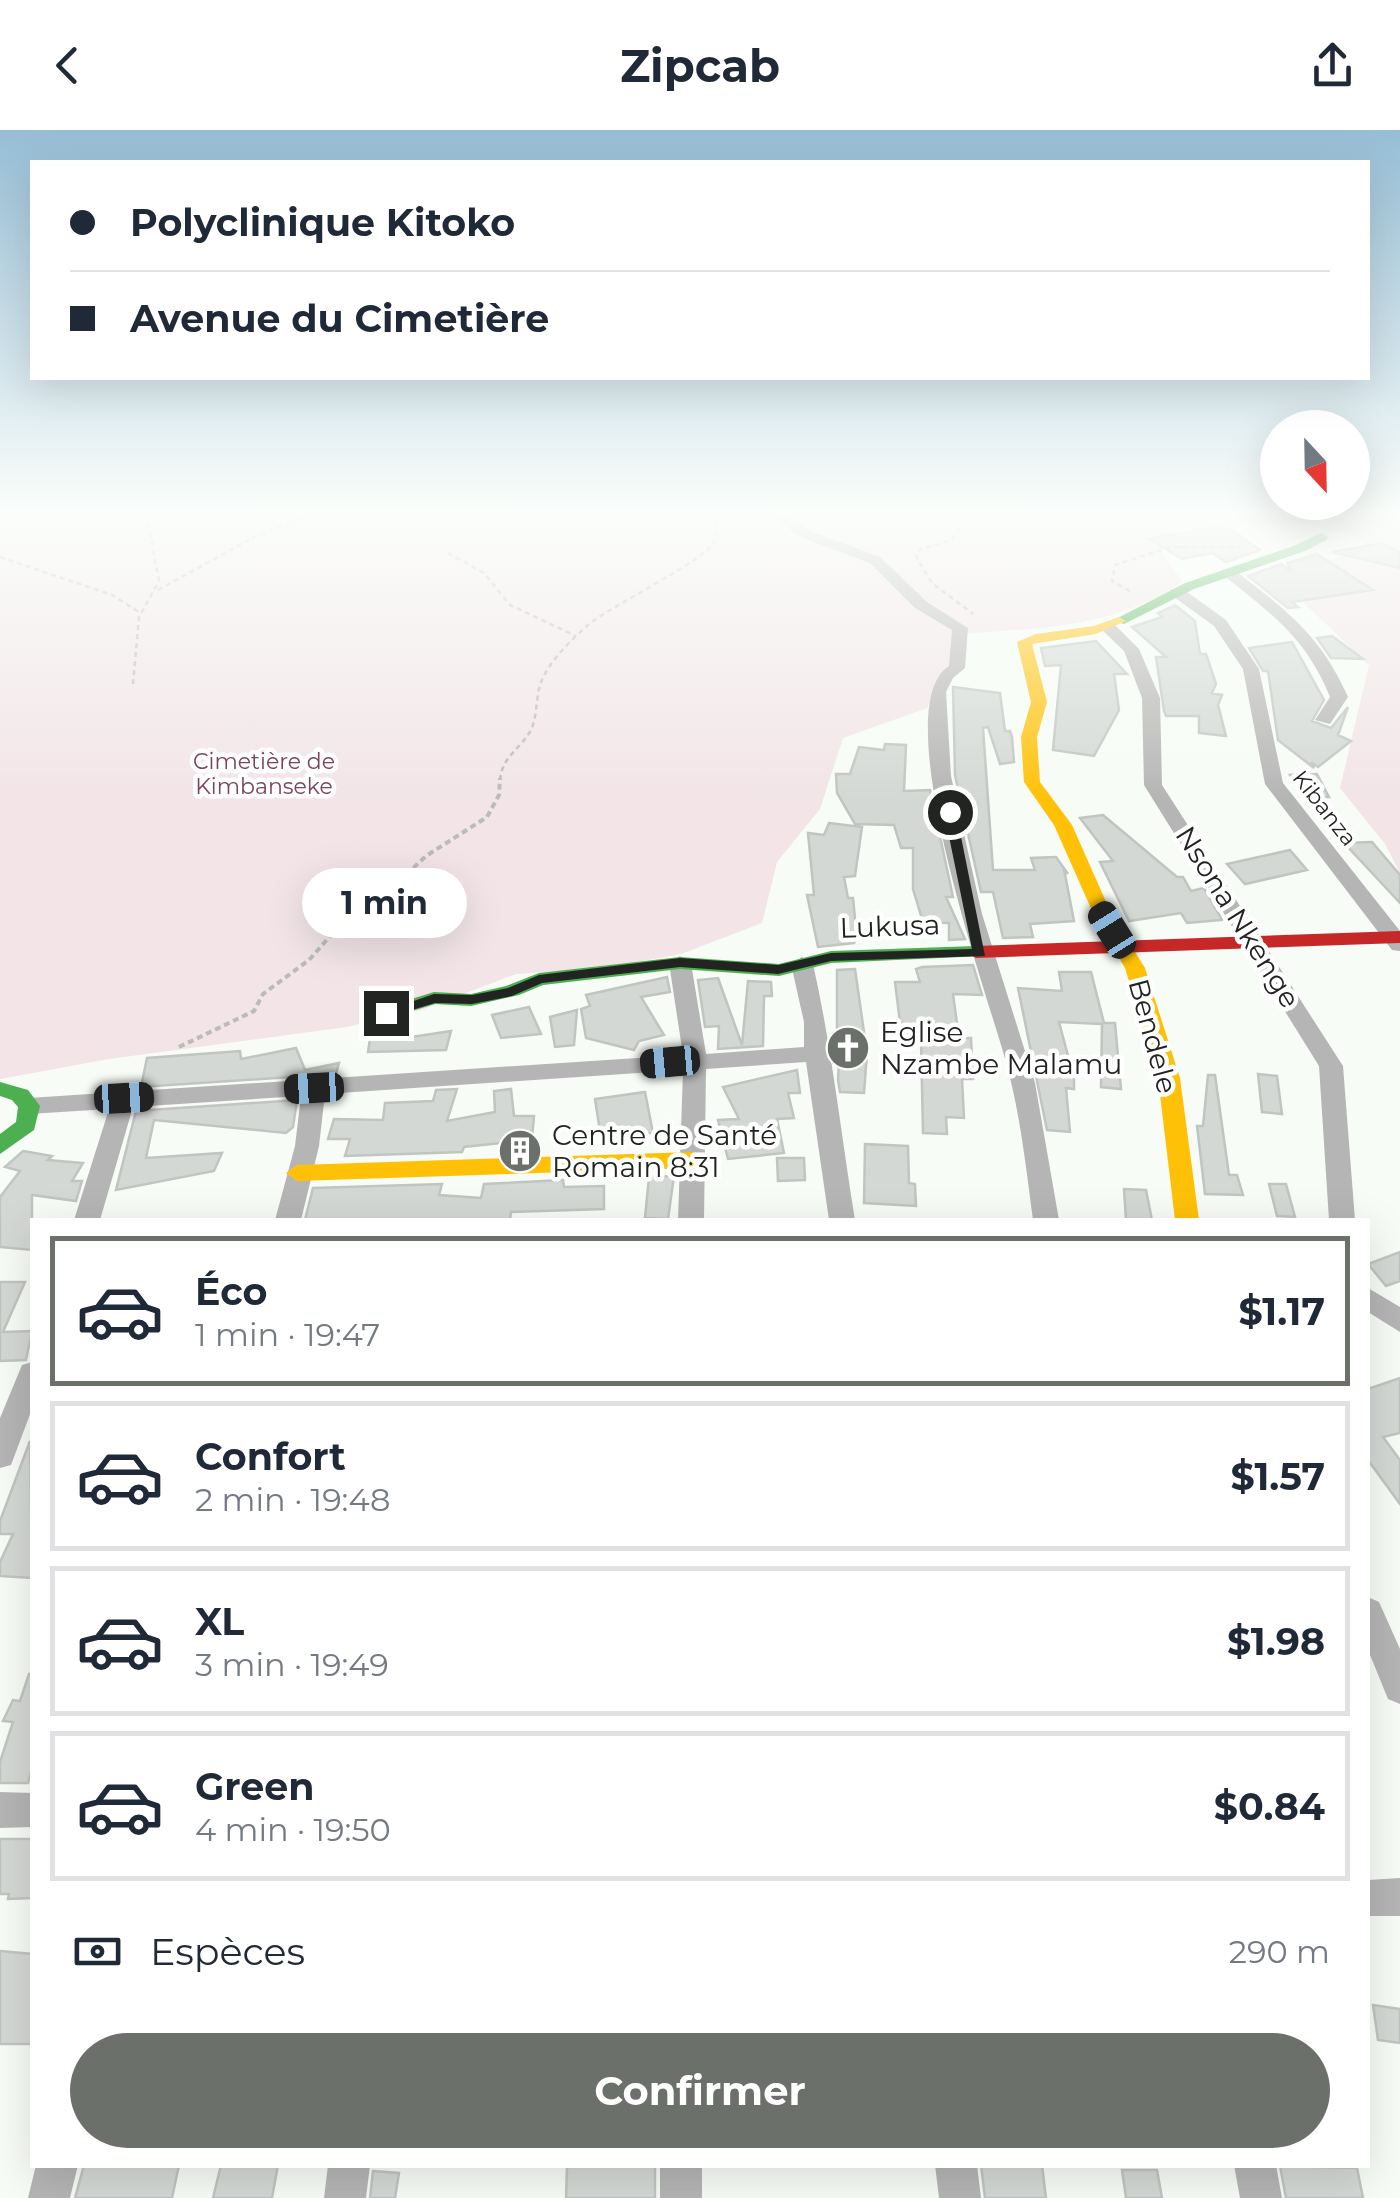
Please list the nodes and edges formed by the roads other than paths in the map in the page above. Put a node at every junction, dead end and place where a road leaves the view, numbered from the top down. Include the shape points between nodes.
1 (926, 608) edge
2 (1142, 608) edge
3 (1199, 608) edge
4 (1273, 608) edge
5 (1107, 626) junction
6 (1324, 720) dead end
7 (1398, 940) edge
8 (1254, 941) junction
9 (1123, 948) junction
10 (980, 953) junction
11 (680, 962) junction
12 (802, 964) junction
13 (386, 1013) dead end
14 (816, 1054) junction
15 (695, 1060) junction
16 (0, 1088) edge
17 (314, 1088) junction
18 (124, 1098) junction
19 (29, 1106) junction
20 (4, 1147) edge
21 (692, 1160) junction
22 (297, 1173) junction
23 (88, 1218) edge
24 (288, 1218) edge
25 (691, 1218) edge
26 (842, 1218) edge
27 (1046, 1218) edge
28 (1187, 1218) edge
29 (1342, 1218) edge
30 (1370, 1299) edge
31 (1400, 1320) edge
32 (30, 1379) edge
33 (0, 1456) edge
34 (1370, 1617) edge
35 (1400, 1688) edge
36 (0, 1810) edge
37 (30, 1810) edge
38 (1400, 1897) edge
39 (1370, 1898) edge
40 (57, 2168) edge
41 (349, 2168) edge
42 (681, 2168) edge
43 (956, 2168) edge
44 (1255, 2168) edge
45 (49, 2198) edge
46 (346, 2198) edge
47 (682, 2198) edge
48 (960, 2198) edge
49 (1261, 2198) edge

1 - 10 street via 961,634 957,668 937,692 936,713
2 - 5 street
3 - 7 street, Kibanza via 1220,623 1251,669 1274,784
4 - 6 street via 1323,656 1339,697
5 - 8 street, Nsona Nkenge via 1132,649 1151,698 1153,785
5 - 9 street, Bendele via 1024,642 1039,702 1029,737 1032,782 1063,826
7 - 8 street, Lukusa
8 - 9 street, Lukusa
8 - 29 street, Nsona Nkenge via 1331,1066
9 - 10 street, Lukusa
9 - 28 street, Bendele via 1136,968 1169,1078
10 - 12 street, Lukusa via 831,957
10 - 27 street via 1012,1042
11 - 12 street, Lukusa via 740,970
11 - 13 street, Lukusa via 539,979 512,992 434,998
11 - 15 street
12 - 14 street
14 - 15 street
14 - 26 street
15 - 17 street
15 - 21 street
16 - 19 street
17 - 18 street
17 - 22 street
18 - 19 street
18 - 23 street
19 - 20 street via 26,1125
21 - 22 street
21 - 25 street
22 - 24 street
30 - 31 street
32 - 33 street
34 - 35 street
36 - 37 street
38 - 39 street
40 - 45 street
41 - 46 street
42 - 47 street
43 - 48 street
44 - 49 street

